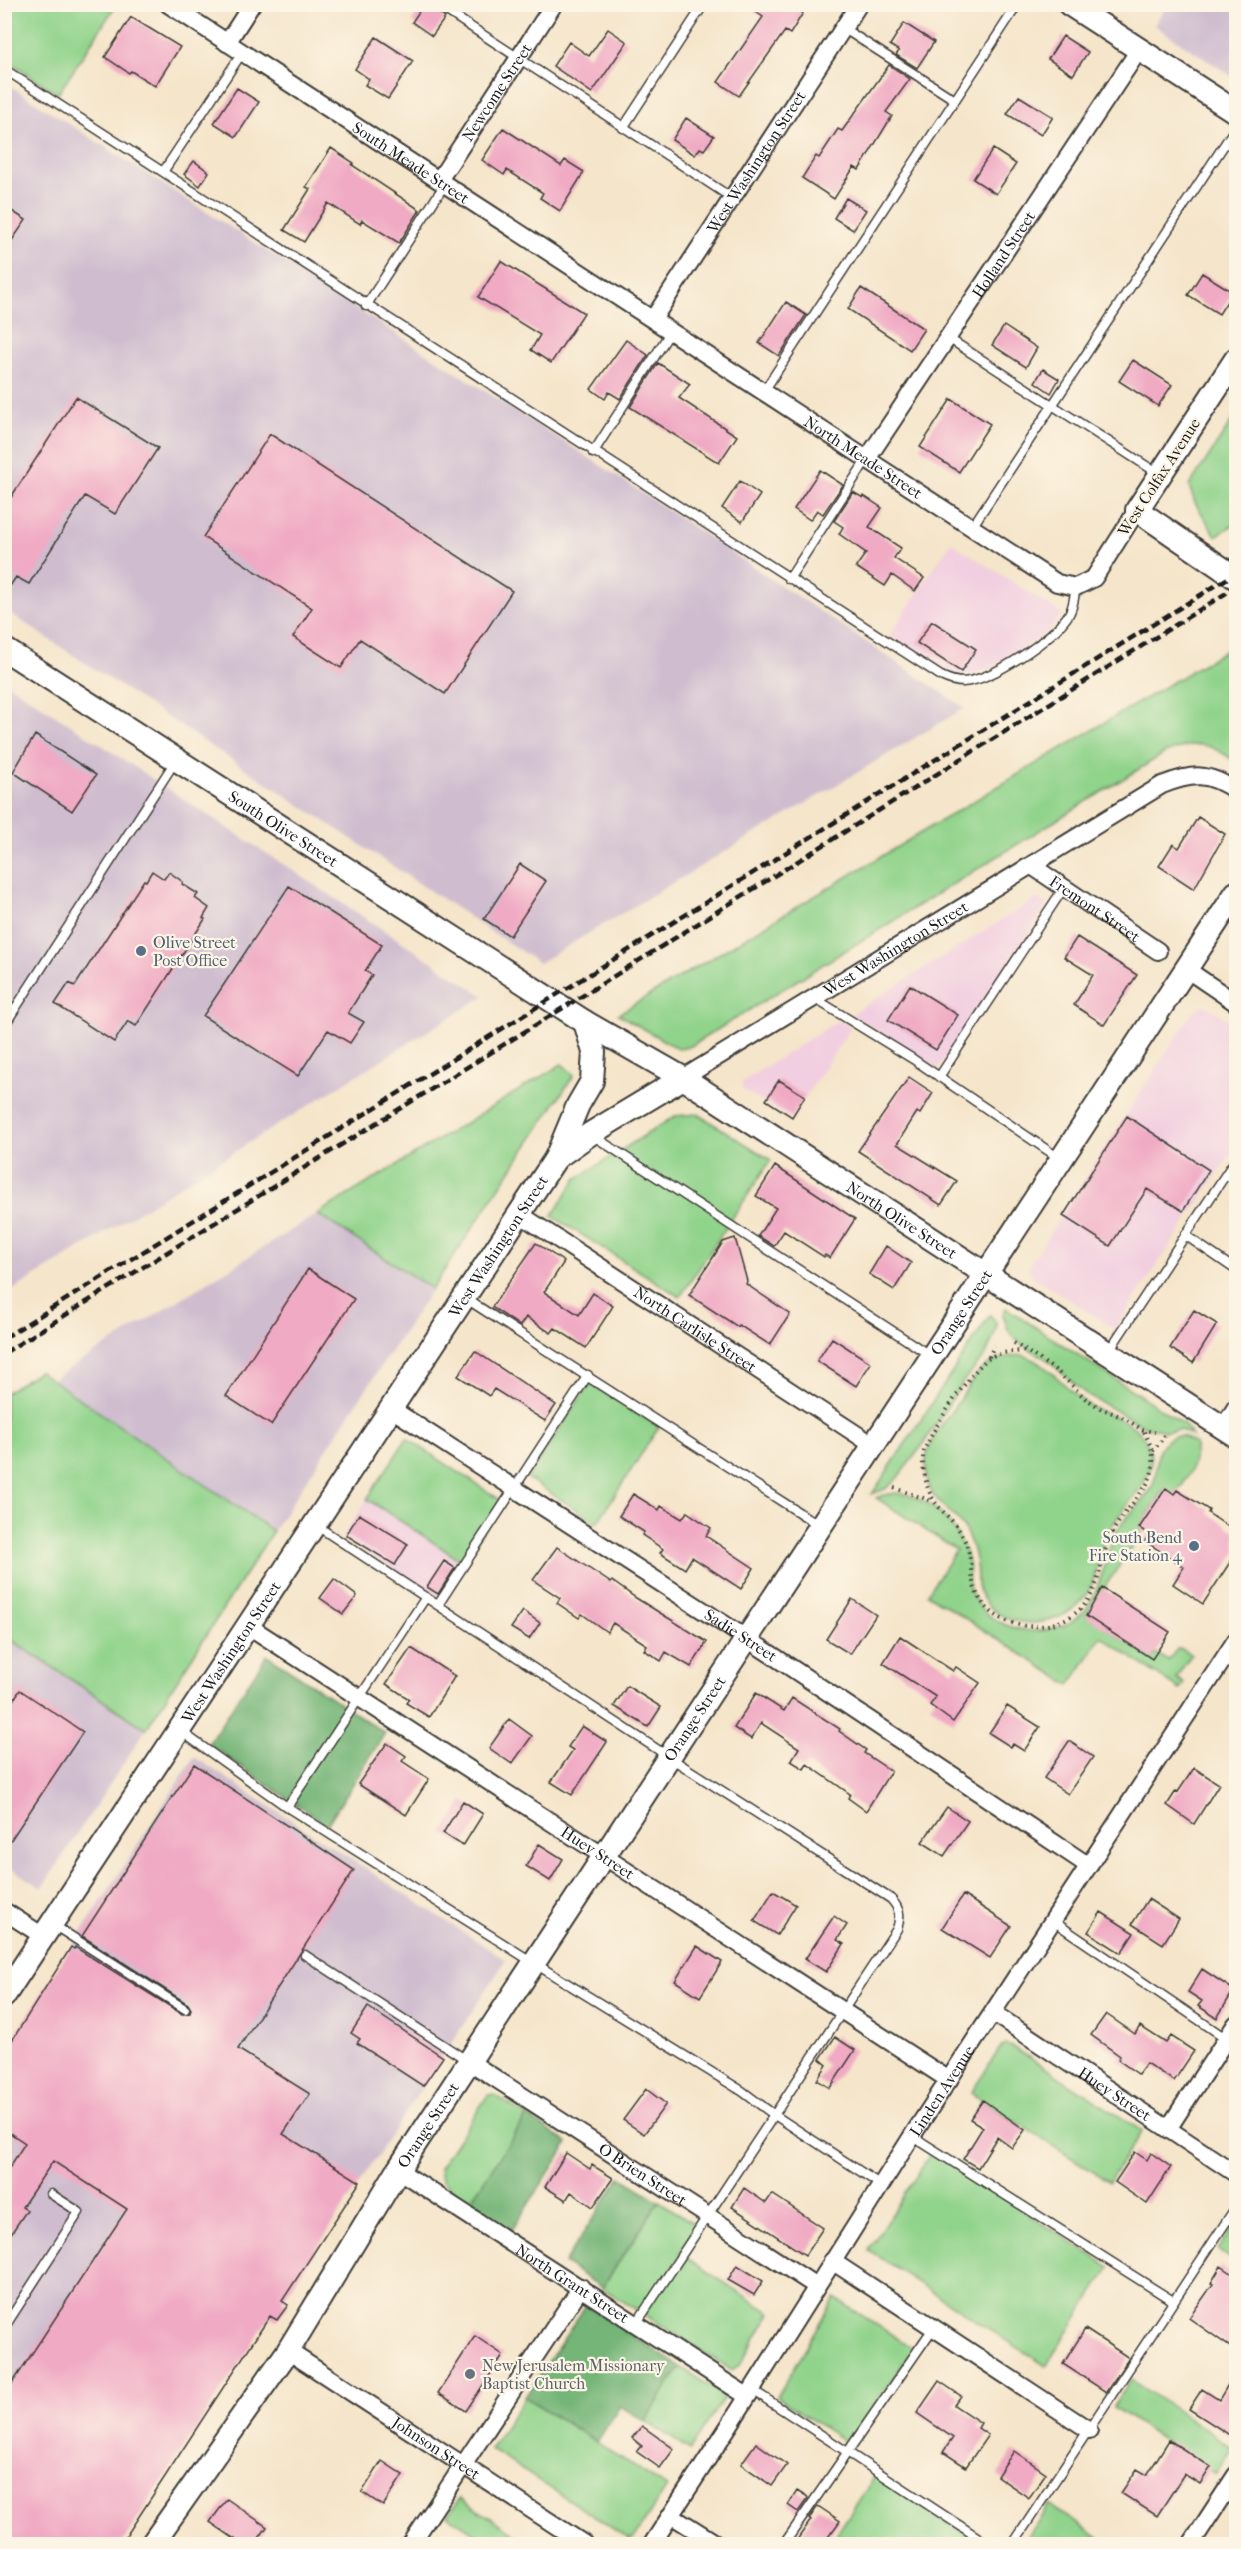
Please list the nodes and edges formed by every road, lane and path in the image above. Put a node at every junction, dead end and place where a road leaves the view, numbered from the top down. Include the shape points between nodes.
1 (168, 4) edge
2 (252, 4) edge
3 (436, 4) edge
4 (554, 4) edge
5 (704, 4) edge
6 (859, 4) edge
7 (1018, 4) edge
8 (1069, 4) edge
9 (843, 28) junction
10 (227, 43) junction
11 (1139, 50) junction
12 (242, 53) junction
13 (519, 58) junction
14 (4, 69) edge
15 (956, 100) junction
16 (1236, 112) edge
17 (1236, 127) edge
18 (623, 128) junction
19 (164, 172) junction
20 (442, 182) junction
21 (732, 198) junction
22 (366, 306) junction
23 (653, 319) junction
24 (671, 331) junction
25 (948, 338) junction
26 (1236, 359) edge
27 (764, 391) junction
28 (1053, 406) junction
29 (593, 453) junction
30 (867, 459) junction
31 (1160, 475) junction
32 (1137, 510) junction
33 (972, 527) junction
34 (1236, 578) edge
35 (789, 579) junction
36 (1076, 587) junction
37 (4, 649) edge
38 (176, 760) junction
39 (1236, 791) edge
40 (1032, 866) junction
41 (1063, 889) junction
42 (1236, 893) edge
43 (1158, 951) dead end
44 (1186, 969) junction
45 (814, 998) junction
46 (1236, 1003) edge
47 (562, 1008) joint
48 (585, 1022) junction
49 (4, 1026) edge
50 (939, 1077) junction
51 (683, 1078) junction
52 (580, 1128) junction
53 (1060, 1159) junction
54 (1236, 1159) edge
55 (518, 1213) junction
56 (1185, 1235) junction
57 (1236, 1270) edge
58 (985, 1273) junction
59 (463, 1297) junction
60 (1014, 1343) dead end
61 (994, 1346) dead end
62 (1024, 1351) junction
63 (1107, 1352) junction
64 (931, 1356) junction
65 (989, 1357) junction
66 (588, 1375) junction
67 (1236, 1407) edge
68 (390, 1408) junction
69 (1143, 1430) junction
70 (1155, 1432) dead end
71 (1230, 1432) edge
72 (1166, 1434) dead end
73 (873, 1444) junction
74 (1153, 1451) junction
75 (894, 1488) dead end
76 (514, 1489) junction
77 (933, 1501) junction
78 (314, 1524) junction
79 (820, 1526) junction
80 (426, 1597) junction
81 (438, 1605) junction
82 (247, 1625) junction
83 (746, 1639) junction
84 (1236, 1640) edge
85 (360, 1698) junction
86 (179, 1730) junction
87 (669, 1757) junction
88 (287, 1807) junction
89 (604, 1856) junction
90 (1089, 1866) junction
91 (4, 1911) edge
92 (1053, 1922) junction
93 (47, 1930) junction
94 (305, 1954) dead end
95 (534, 1963) junction
96 (4, 1996) edge
97 (184, 2009) dead end
98 (842, 2012) junction
99 (993, 2013) junction
100 (1232, 2032) edge
101 (470, 2062) junction
102 (949, 2080) junction
103 (773, 2114) junction
104 (1168, 2129) junction
105 (912, 2136) junction
106 (398, 2170) junction
107 (1236, 2174) edge
108 (881, 2185) junction
109 (51, 2194) dead end
110 (1236, 2207) edge
111 (708, 2215) junction
112 (832, 2261) junction
113 (816, 2286) junction
114 (581, 2288) junction
115 (1173, 2301) junction
116 (636, 2324) junction
117 (4, 2328) edge
118 (934, 2328) junction
119 (288, 2351) junction
120 (749, 2392) junction
121 (1089, 2430) junction
122 (847, 2452) junction
123 (463, 2464) junction
124 (1236, 2475) edge
125 (671, 2515) junction
126 (158, 2543) edge
127 (411, 2544) edge
128 (584, 2544) edge
129 (651, 2544) edge
130 (717, 2544) edge
131 (783, 2544) edge
132 (988, 2544) edge
133 (1013, 2544) edge
134 (1191, 2544) edge

1 - 10 street, South Meade Street
2 - 10 street
3 - 13 lane
4 - 13 street, Newcome Street
5 - 18 lane
6 - 9 street, West Washington Street
7 - 15 lane
8 - 11 street
9 - 15 lane
9 - 21 street, West Washington Street
10 - 12 street, South Meade Street
11 - 16 street
11 - 25 street, Holland Street
12 - 19 lane
12 - 20 street, South Meade Street
13 - 18 lane
13 - 20 street, Newcome Street
14 - 19 lane
15 - 27 lane
17 - 28 lane
18 - 21 lane
19 - 22 lane
20 - 22 lane
20 - 23 street, South Meade Street
21 - 23 street, West Washington Street
22 - 29 lane
23 - 24 street, North Meade Street
24 - 27 street, North Meade Street
24 - 29 lane
25 - 28 lane
25 - 30 street, Holland Street
26 - 31 street, West Colfax Avenue
27 - 30 street, North Meade Street
28 - 31 lane
28 - 33 lane
29 - 35 lane
30 - 33 street, North Meade Street
30 - 35 lane
31 - 32 street, West Colfax Avenue
32 - 34 street
32 - 36 street, West Colfax Avenue via 1094,578
33 - 36 street, North Meade Street via 1058,583
35 - 36 lane via 953,682 979,679 1038,645 1068,615
37 - 38 street, South Olive Street
38 - 47 street, South Olive Street
38 - 49 lane
39 - 40 street, West Washington Street via 1221,780 1201,775 1181,777
40 - 41 street, Fremont Street
40 - 45 street, West Washington Street
41 - 43 street, Fremont Street
41 - 50 lane
42 - 44 street, Orange Street
44 - 46 street
44 - 53 street, Orange Street
45 - 50 lane
45 - 51 street, West Washington Street
47 - 48 street, North Olive Street
48 - 51 street, North Olive Street
48 - 52 street, West Washington Street via 594,1052 592,1081
50 - 53 lane
51 - 52 street, West Washington Street
51 - 58 street, North Olive Street
52 - 55 street, West Washington Street
52 - 64 lane
53 - 58 street, Orange Street
54 - 56 lane
55 - 59 street, West Washington Street
55 - 73 street, North Carlisle Street
56 - 57 lane
56 - 63 lane
58 - 63 street, North Olive Street
58 - 64 street, Orange Street
59 - 66 lane
59 - 68 street, West Washington Street
60 - 62 path
61 - 65 path
62 - 65 path
62 - 69 path via 1049,1365 1100,1408
63 - 71 street, North Olive Street
64 - 73 street, Orange Street
65 - 77 path via 959,1393 925,1448 924,1476
66 - 76 lane
66 - 79 lane
67 - 71 street
68 - 76 street, Sadie Street
68 - 78 street, West Washington Street
69 - 70 path
69 - 74 path
72 - 74 path
73 - 79 street, Orange Street
74 - 77 path via 1152,1477 1112,1533 1092,1593 1080,1610 1064,1621 1044,1627 1024,1627 1006,1621 980,1600 973,1587 971,1558 964,1537
75 - 77 path
76 - 81 lane
76 - 83 street, Sadie Street
78 - 80 lane
78 - 82 street, West Washington Street
79 - 83 street, Orange Street
80 - 81 lane
80 - 85 lane
81 - 87 lane
82 - 85 street, Huey Street
82 - 86 street, West Washington Street
83 - 87 street, Orange Street
83 - 90 street, Sadie Street
84 - 90 street, Linden Avenue
85 - 88 lane
85 - 89 street, Huey Street
86 - 88 lane
86 - 93 street, West Washington Street
87 - 89 street, Orange Street
87 - 98 lane via 793,1834 891,1899 898,1908 897,1929
88 - 95 lane
89 - 95 street, Orange Street
89 - 98 street, Huey Street
90 - 92 street, Linden Avenue
91 - 93 street
92 - 99 street, Linden Avenue
92 - 100 lane
93 - 96 street, West Washington Street
93 - 97 lane
94 - 101 lane
95 - 101 street, Orange Street
95 - 103 lane
98 - 102 street, Huey Street
98 - 103 lane
99 - 102 street, Linden Avenue
99 - 104 street, Huey Street
100 - 104 street
101 - 106 street, Orange Street
101 - 111 street, O Brien Street
102 - 105 street, Linden Avenue
103 - 108 lane
103 - 111 lane
104 - 107 street, Huey Street
105 - 108 street, Linden Avenue
105 - 115 lane
106 - 114 street, North Grant Street
106 - 119 street, Orange Street
108 - 112 street, Linden Avenue
109 - 117 lane via 79,2212
110 - 115 lane
111 - 113 street, O Brien Street
111 - 116 lane
112 - 113 street, Linden Avenue
112 - 118 street
113 - 120 street, Linden Avenue
114 - 116 street, North Grant Street
114 - 123 street
115 - 121 lane
116 - 120 street, North Grant Street
118 - 121 street
118 - 122 lane
119 - 123 street, Johnson Street
119 - 126 street, Orange Street
120 - 122 lane
120 - 125 street, Linden Avenue
121 - 133 lane
122 - 131 lane
122 - 132 lane
123 - 127 street
123 - 128 street, Johnson Street
124 - 134 street
125 - 129 street, Linden Avenue
125 - 130 street

